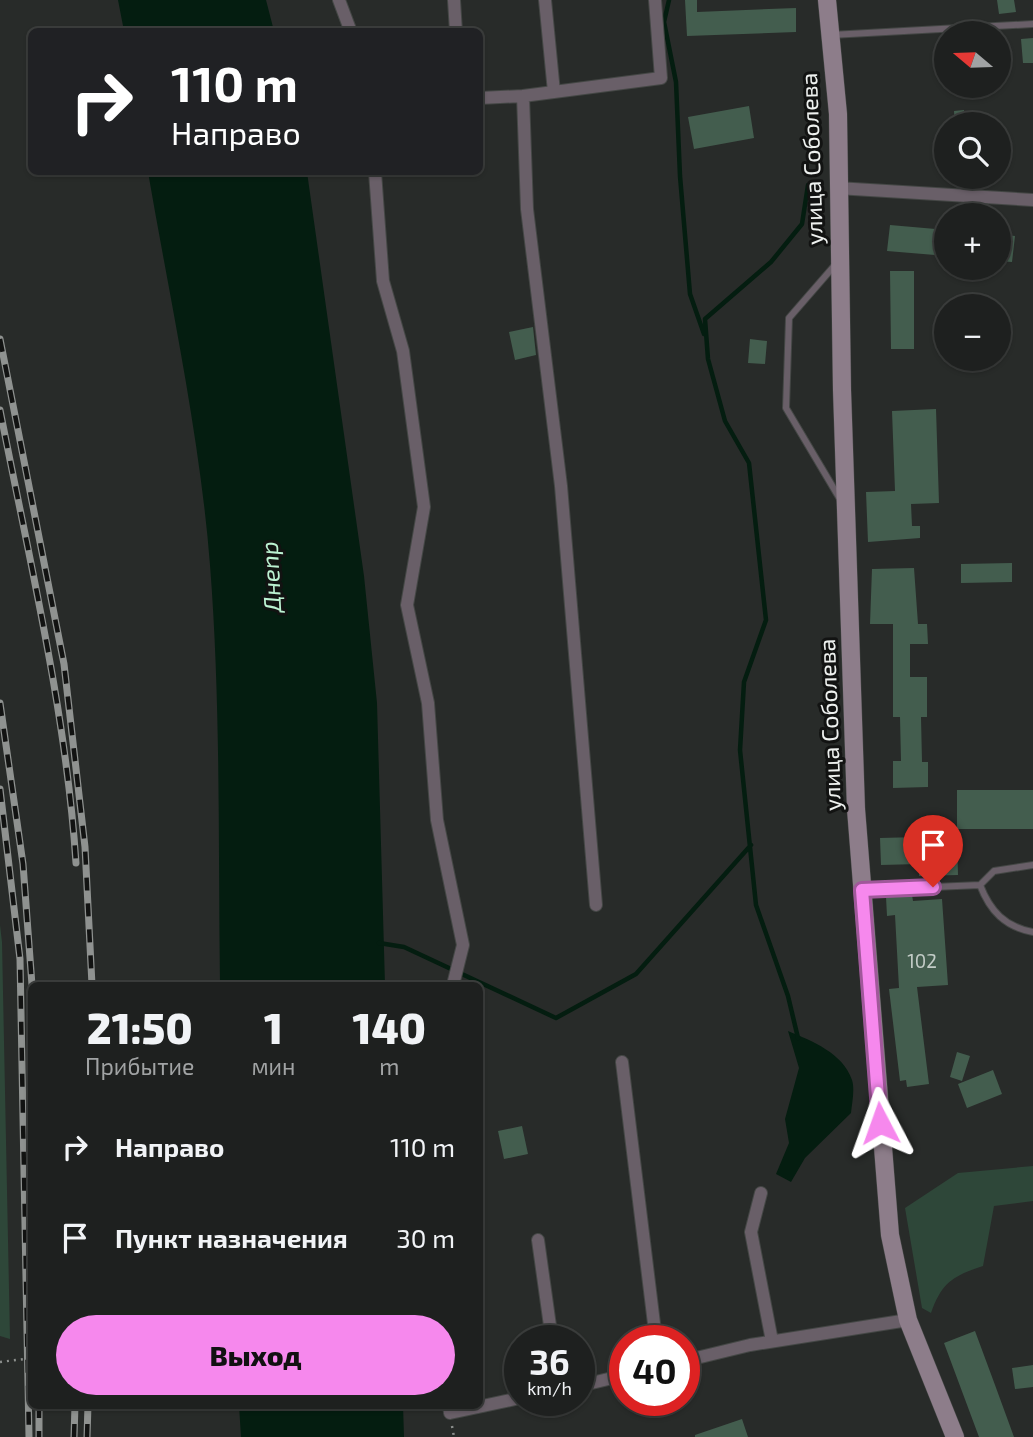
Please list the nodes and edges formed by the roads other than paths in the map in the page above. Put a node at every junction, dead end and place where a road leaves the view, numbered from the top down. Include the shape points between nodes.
1 (339, 0) edge
2 (454, 0) edge
3 (545, 0) edge
4 (655, 0) edge
5 (827, 0) edge
6 (1033, 24) edge
7 (350, 28) edge
8 (456, 28) edge
9 (829, 35) junction
10 (554, 92) junction
11 (523, 96) junction
12 (483, 97) edge
13 (375, 175) edge
14 (837, 188) junction
15 (1033, 200) edge
16 (839, 261) junction
17 (846, 509) junction
18 (1033, 865) edge
19 (980, 885) junction
20 (862, 890) junction
21 (596, 905) dead end
22 (1033, 932) edge
23 (454, 982) edge
24 (622, 1062) dead end
25 (761, 1193) dead end
26 (538, 1240) dead end
27 (908, 1320) junction
28 (550, 1325) edge
29 (654, 1325) edge
30 (772, 1341) junction
31 (700, 1357) edge
32 (504, 1401) edge
33 (483, 1406) edge
34 (450, 1409) edge
35 (469, 1409) edge
36 (955, 1437) edge

1 - 7 street
2 - 8 street
3 - 10 street
4 - 10 street via 661,78
5 - 9 street, улица Соболева
6 - 9 lane
9 - 14 street, улица Соболева via 838,114
10 - 11 street
11 - 12 street
11 - 21 street via 527,209 562,500
13 - 23 street via 383,281 402,351 424,507 407,605 428,703 437,820 463,945
14 - 15 street
14 - 16 street, улица Соболева
16 - 17 street, улица Соболева
16 - 17 lane via 789,318 786,408
17 - 20 street, улица Соболева
18 - 19 lane via 993,871
19 - 20 lane
19 - 22 lane via 989,907 1017,929
20 - 27 street, улица Соболева via 890,1235
24 - 29 street
25 - 30 street via 751,1232
26 - 28 street
27 - 30 street
27 - 36 street, улица Соболева
30 - 31 street
32 - 33 street
34 - 35 street via 450,1413

